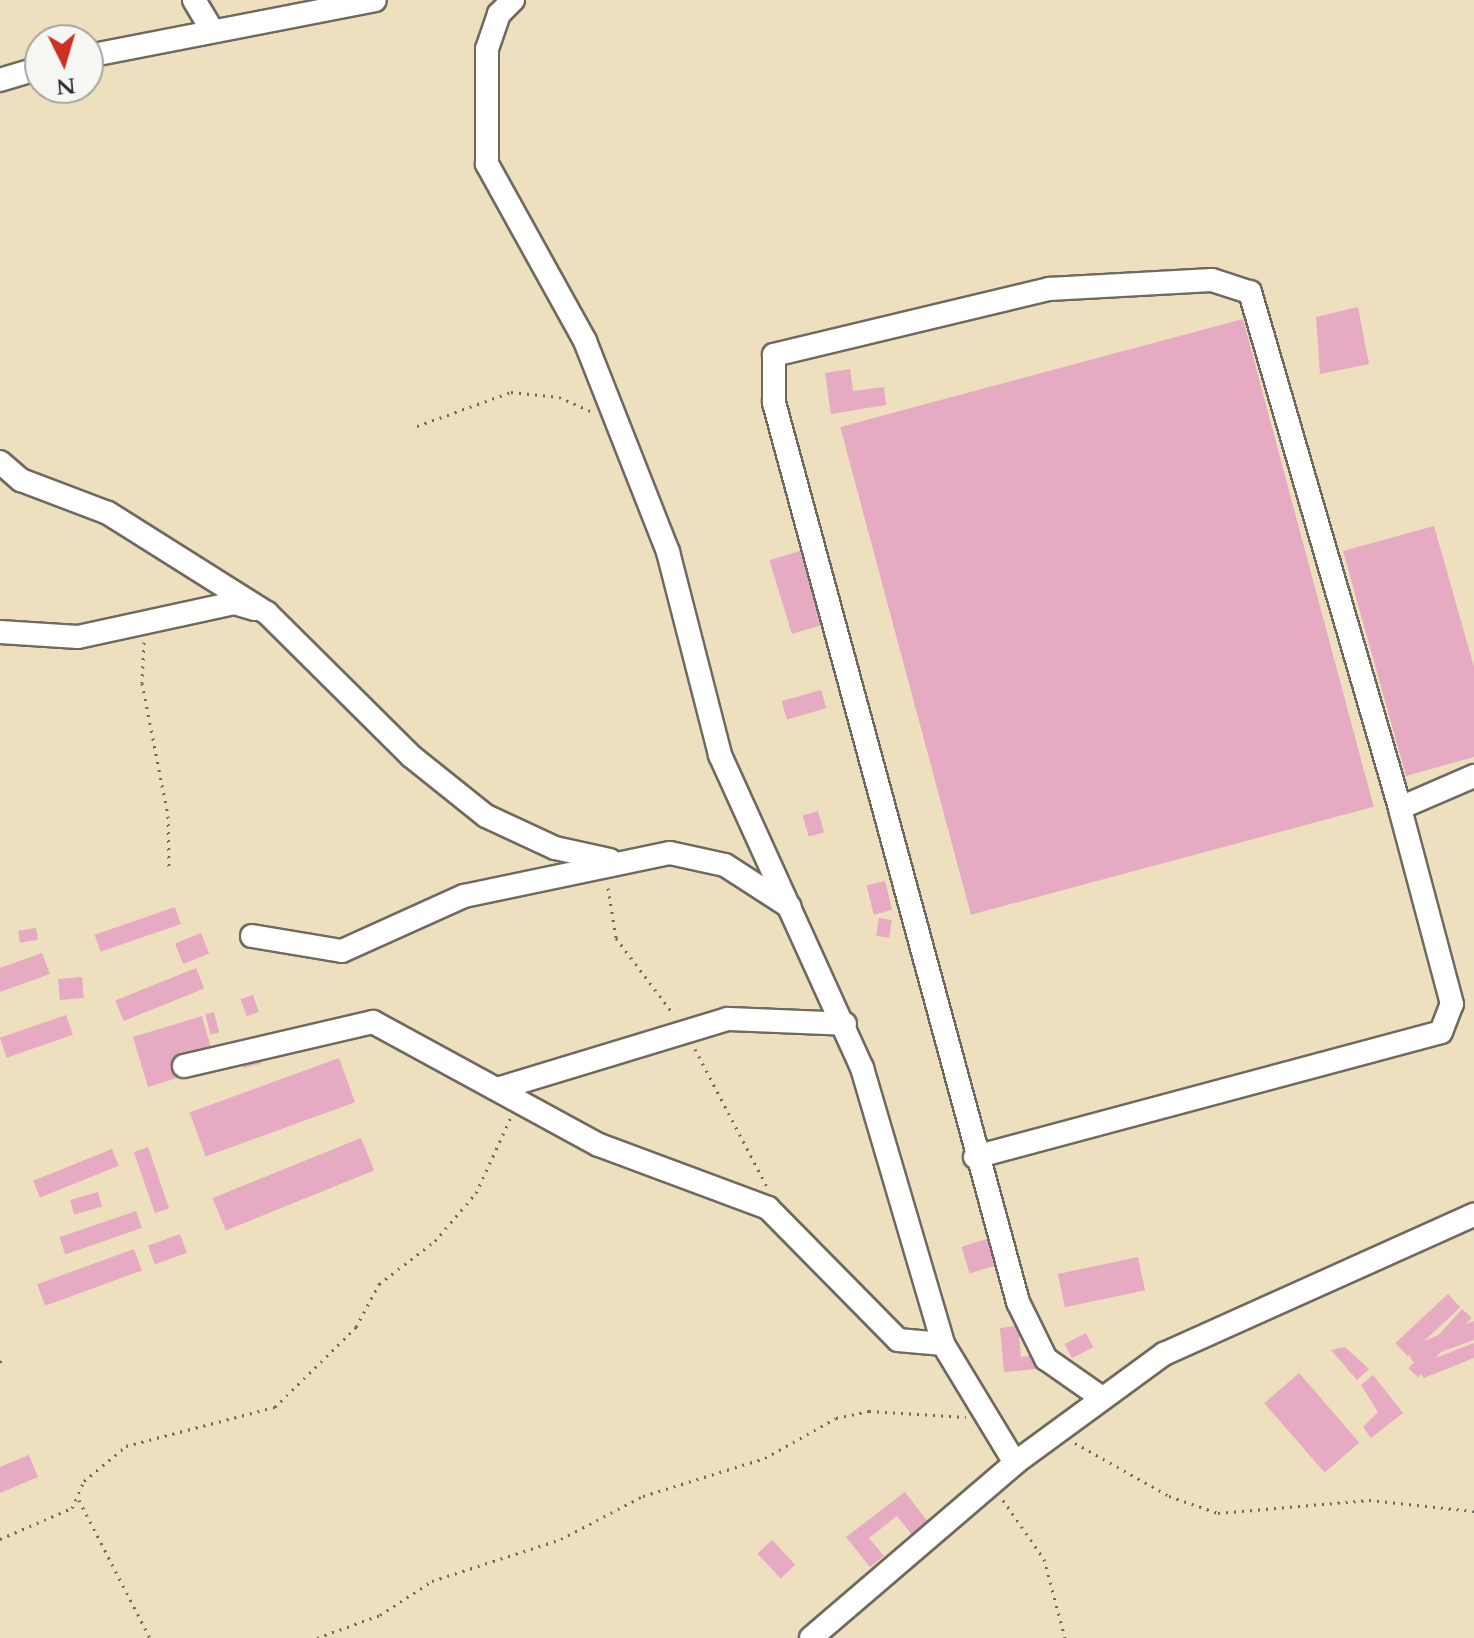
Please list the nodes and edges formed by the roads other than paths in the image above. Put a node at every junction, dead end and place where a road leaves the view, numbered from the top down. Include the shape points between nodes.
1 (194, 0) edge
2 (375, 0) edge
3 (513, 0) edge
4 (211, 28) junction
5 (104, 52) edge
6 (24, 73) edge
7 (0, 80) edge
8 (0, 462) edge
9 (267, 613) junction
10 (0, 632) edge
11 (1474, 776) edge
12 (1400, 808) junction
13 (610, 860) junction
14 (791, 908) junction
15 (252, 936) dead end
16 (845, 1024) junction
17 (184, 1066) dead end
18 (497, 1089) junction
19 (975, 1157) junction
20 (1474, 1215) edge
21 (943, 1344) junction
22 (1102, 1398) junction
23 (1015, 1463) junction
24 (811, 1638) edge

1 - 4 street
2 - 4 street
3 - 14 street via 499,14 487,49 484,151 505,206 574,316 668,552 720,755
4 - 5 street
6 - 7 street
8 - 9 street via 21,480 108,513
9 - 10 street via 234,603 78,637
9 - 13 street via 448,790 555,848
11 - 12 street
12 - 19 street via 1452,1004 1441,1032
12 - 19 street via 1250,292 1212,280 1049,289 780,348 770,367 774,403
13 - 14 street via 698,855
13 - 15 street via 464,896 342,951
14 - 16 street
16 - 18 street via 750,1017 686,1030
16 - 21 street
17 - 18 street via 373,1022
18 - 21 street via 599,1145 737,1193 782,1216 824,1271 898,1340
19 - 22 street via 1035,1343
20 - 22 street via 1261,1305 1164,1354
21 - 23 street
22 - 23 street
23 - 24 street

